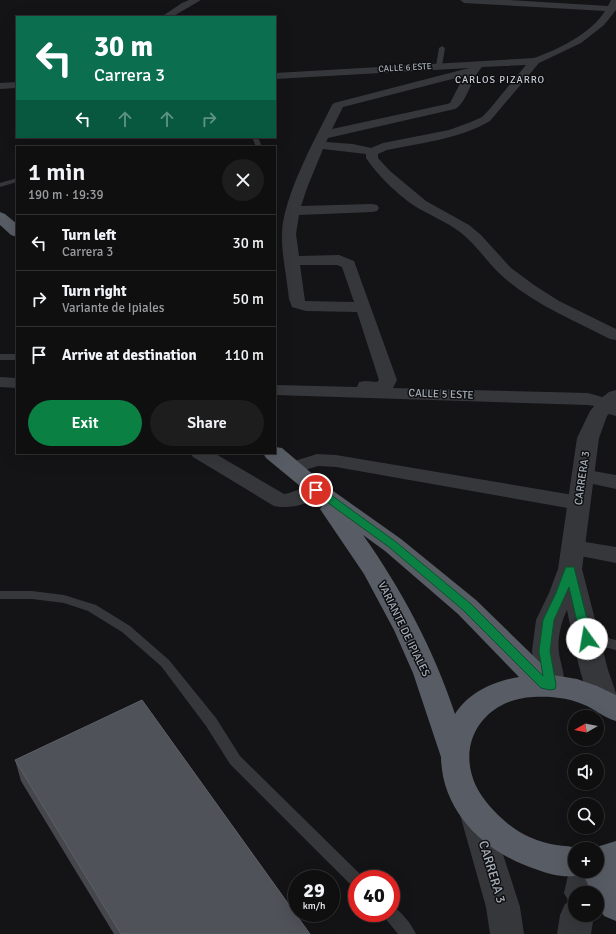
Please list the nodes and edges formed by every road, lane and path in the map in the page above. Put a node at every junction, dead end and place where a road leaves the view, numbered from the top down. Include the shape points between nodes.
1 (198, 0) edge
2 (464, 0) edge
3 (613, 4) edge
4 (168, 16) edge
5 (442, 48) dead end
6 (535, 61) junction
7 (439, 66) junction
8 (475, 67) junction
9 (276, 76) edge
10 (16, 85) edge
11 (0, 86) edge
12 (325, 138) junction
13 (354, 148) junction
14 (372, 152) junction
15 (16, 180) edge
16 (0, 185) edge
17 (372, 208) dead end
18 (293, 211) junction
19 (0, 217) edge
20 (16, 231) edge
21 (292, 261) junction
22 (364, 307) junction
23 (616, 335) edge
24 (0, 357) edge
25 (16, 357) edge
26 (276, 381) edge
27 (0, 382) edge
28 (16, 382) edge
29 (276, 390) edge
30 (613, 403) edge
31 (202, 454) edge
32 (275, 454) edge
33 (292, 468) junction
34 (582, 475) junction
35 (616, 482) edge
36 (319, 492) junction
37 (579, 503) junction
38 (616, 555) edge
39 (571, 558) junction
40 (0, 595) edge
41 (587, 639) junction
42 (616, 644) edge
43 (548, 685) junction
44 (612, 706) edge
45 (454, 754) junction
46 (473, 810) junction
47 (616, 856) edge
48 (604, 859) edge
49 (568, 862) edge
50 (348, 872) edge
51 (601, 878) edge
52 (616, 905) edge
53 (398, 922) edge
54 (576, 922) edge
55 (408, 934) edge
56 (507, 934) edge
57 (574, 934) edge

1 - 4 street
2 - 3 street
3 - 6 street via 607,16 594,30
5 - 7 lane
6 - 8 street, CALLE 6 ESTE
6 - 14 street via 486,119 452,133 394,144
7 - 8 street, CALLE 6 ESTE
7 - 9 street, CALLE 6 ESTE
8 - 12 street via 455,105 451,107
8 - 12 street via 338,105
10 - 11 street
12 - 13 street
12 - 13 street
12 - 18 street via 300,188
13 - 14 street
14 - 23 street via 372,158 385,174 421,204 464,228 506,271 528,288
15 - 16 lane
17 - 18 street
18 - 21 street via 289,234
19 - 20 highway
21 - 22 street via 339,260 350,264
21 - 22 street via 298,304
22 - 26 street via 388,380 386,385 377,387
24 - 25 lane
27 - 28 street
29 - 30 street, CALLE 5 ESTE via 588,399
30 - 34 street, CARRERA 3 via 597,415 588,438
31 - 36 street via 281,501
32 - 33 highway, VARIANTE DE IPIALES
33 - 36 highway, VARIANTE DE IPIALES
33 - 37 street via 317,460 336,461
34 - 35 street
34 - 37 street, CARRERA 3
36 - 43 highway, VARIANTE DE IPIALES via 393,545 467,607
36 - 45 highway, VARIANTE DE IPIALES via 358,544 394,604 427,673
37 - 39 street, CARRERA 3
38 - 39 street
39 - 41 street, CARRERA 3
39 - 43 street, CARRERA 3 via 562,593 548,620 545,651
40 - 50 lane via 64,598 92,608 126,629 165,663 211,722 235,760
41 - 42 lane
41 - 44 street, CARRERA 3 via 594,670
43 - 44 highway via 587,694
43 - 45 highway via 506,690 475,708 462,726
45 - 46 highway via 462,792
46 - 49 highway via 490,828 511,844 535,855
46 - 56 street, CARRERA 3 via 503,907
47 - 48 highway
51 - 52 highway
53 - 55 lane
54 - 57 street

